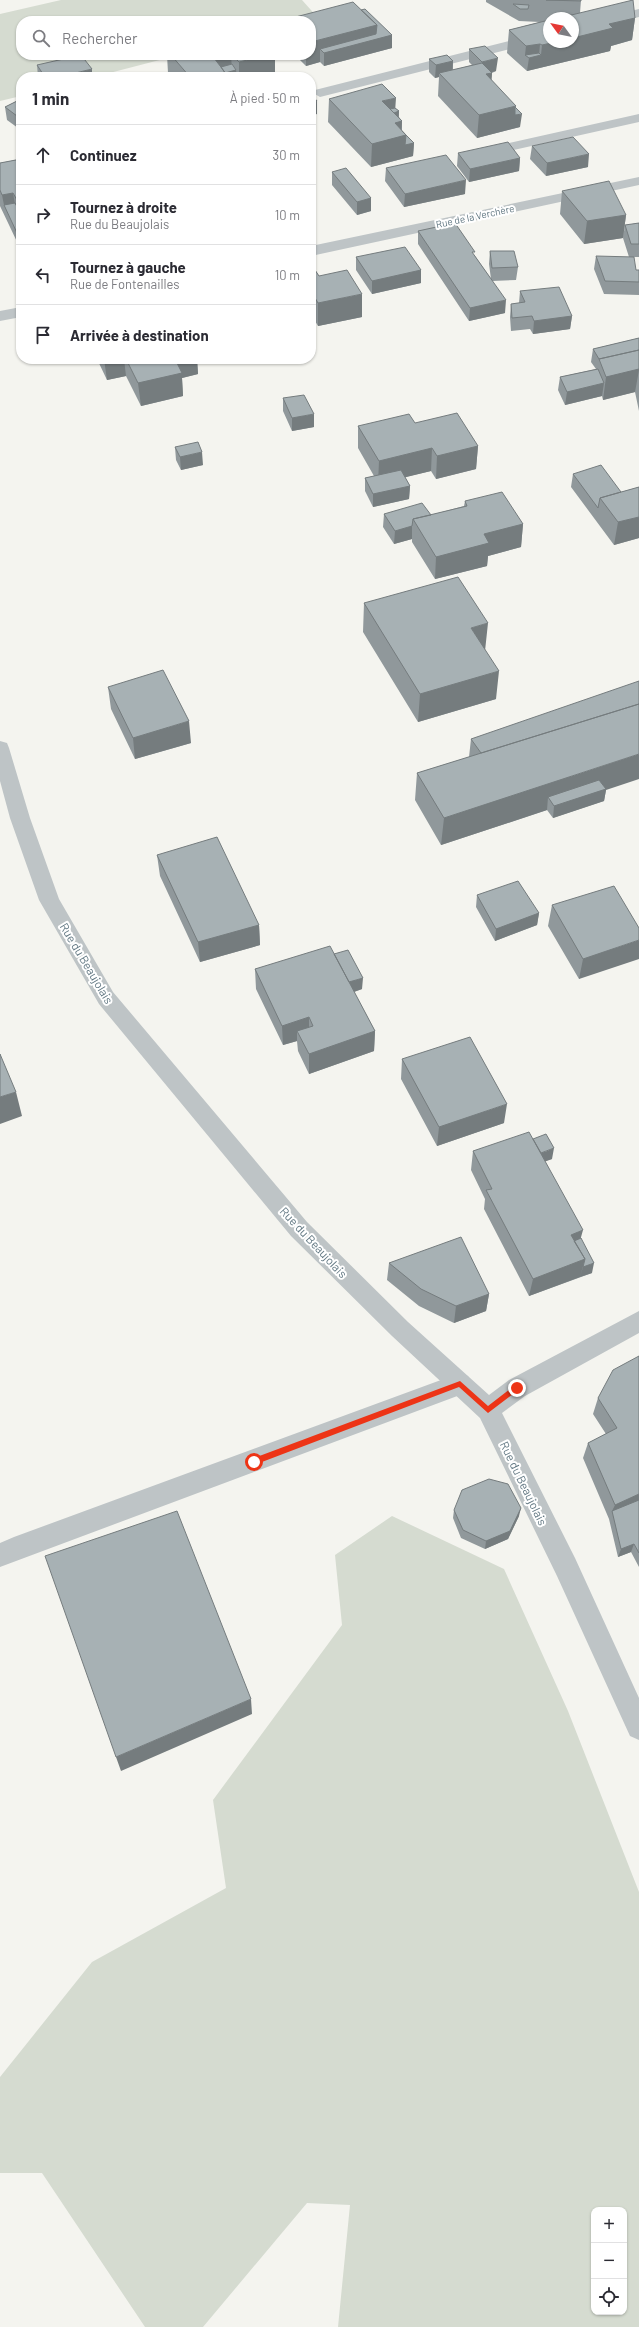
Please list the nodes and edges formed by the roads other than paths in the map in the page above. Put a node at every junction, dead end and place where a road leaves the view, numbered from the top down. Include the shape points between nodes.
1 (639, 13) edge
2 (579, 28) edge
3 (543, 37) edge
4 (320, 93) dead end
5 (639, 118) edge
6 (469, 156) edge
7 (639, 181) edge
8 (316, 250) edge
9 (16, 313) edge
10 (0, 316) edge
11 (0, 748) edge
12 (639, 1321) edge
13 (460, 1384) junction
14 (488, 1410) junction
15 (0, 1555) edge
16 (639, 1727) edge

1 - 2 street
3 - 4 street
5 - 6 street
7 - 8 street, Rue de la Verchère
9 - 10 street
11 - 13 street, Rue du Beaujolais via 20,818 49,900 106,998 299,1230
12 - 14 street via 517,1388
13 - 14 street, Rue du Beaujolais
13 - 15 street
14 - 16 street, Rue du Beaujolais via 566,1567

